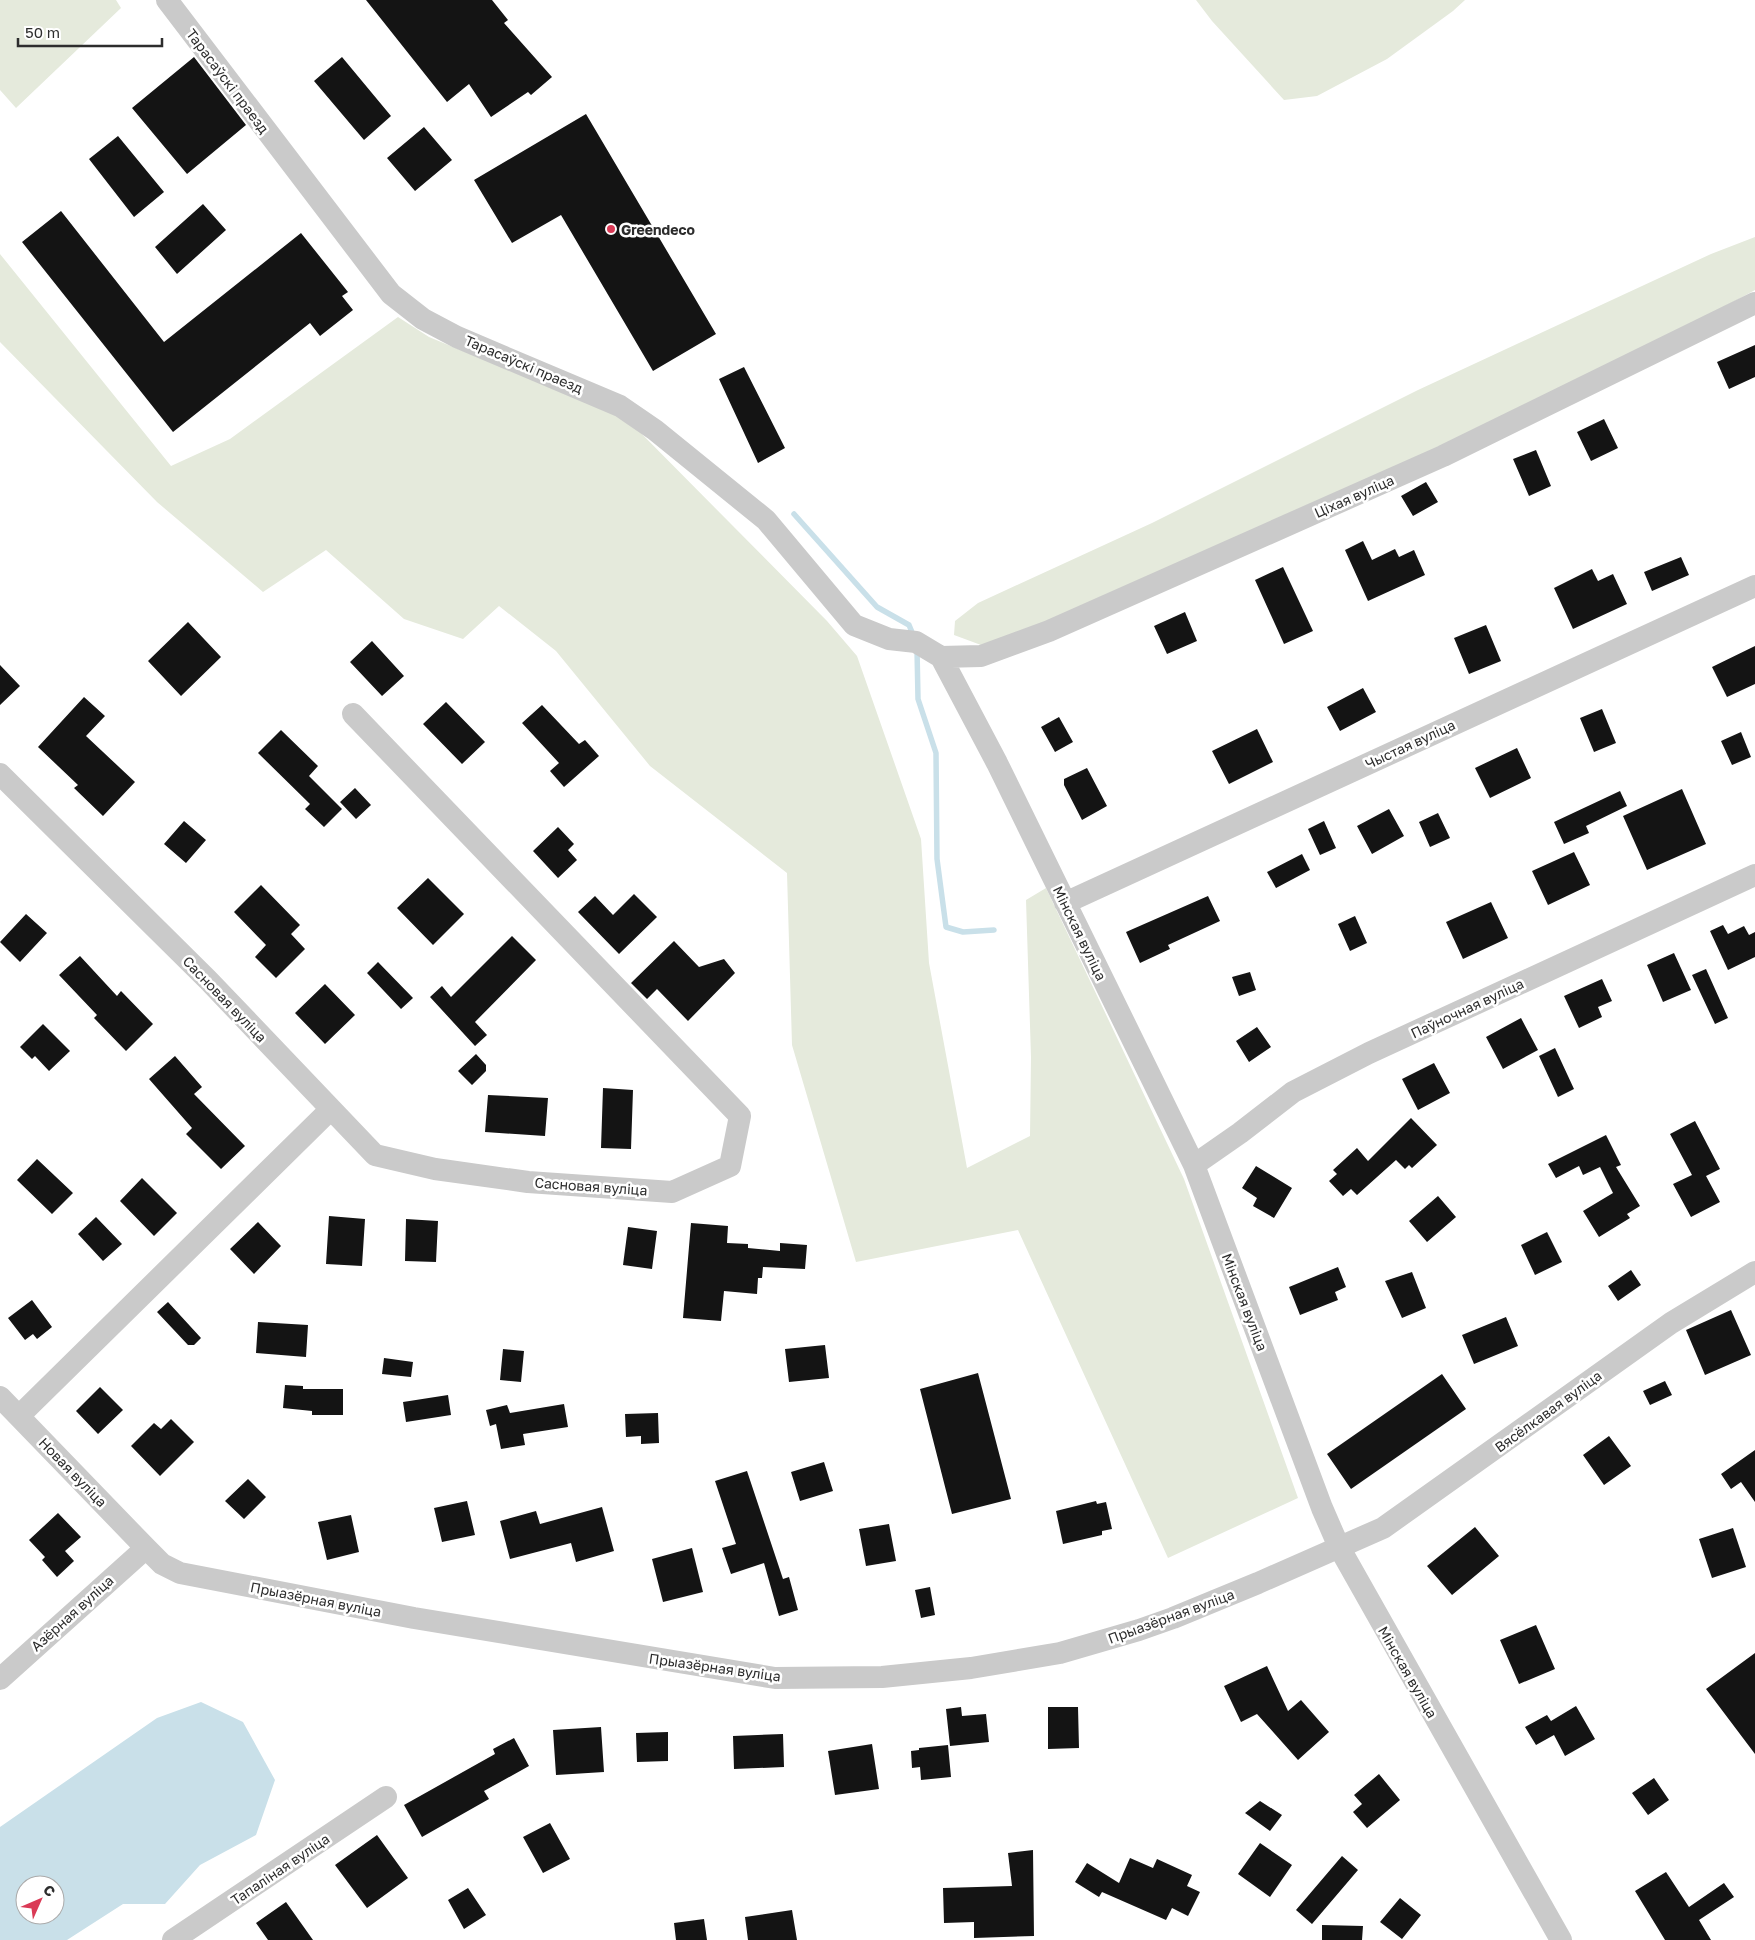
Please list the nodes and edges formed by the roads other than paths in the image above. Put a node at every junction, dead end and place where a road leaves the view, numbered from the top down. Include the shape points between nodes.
1 (166, 0) edge
2 (1755, 303) edge
3 (1755, 586) edge
4 (941, 657) junction
5 (353, 714) dead end
6 (0, 774) edge
7 (1755, 875) edge
8 (1065, 903) junction
9 (330, 1109) junction
10 (1194, 1165) junction
11 (1755, 1272) edge
12 (0, 1397) edge
13 (19, 1416) junction
14 (1339, 1547) junction
15 (146, 1548) junction
16 (0, 1679) edge
17 (386, 1797) dead end
18 (173, 1940) edge
19 (1561, 1940) edge

1 - 4 street, Тарасаўскі праезд via 391,294 424,320 620,406 655,430 766,520 854,625 889,639 916,642
2 - 4 street, Ціхая вуліца via 1443,456 1049,631 980,656
3 - 8 street, Чыстая вуліца
4 - 8 street, Мінская вуліца via 998,763
5 - 9 street, Сасновая вуліца via 740,1116 730,1166 672,1192 528,1182 435,1169 375,1155
6 - 9 street, Сасновая вуліца via 208,980
7 - 10 street, Паўночная вуліца via 1360,1058 1294,1092
8 - 10 street, Мінская вуліца
9 - 13 street
10 - 14 street, Мінская вуліца
11 - 14 street, Вясёлкавая вуліца via 1671,1323 1391,1523
12 - 13 street, Новая вуліца
13 - 15 street, Новая вуліца
14 - 15 street, Прыазёрная вуліца via 1172,1618 1060,1653 971,1668 892,1676 783,1678 723,1671 414,1618 190,1575 162,1564
14 - 19 street, Мінская вуліца
15 - 16 street, Азёрная вуліца
17 - 18 street, Тапаліная вуліца

